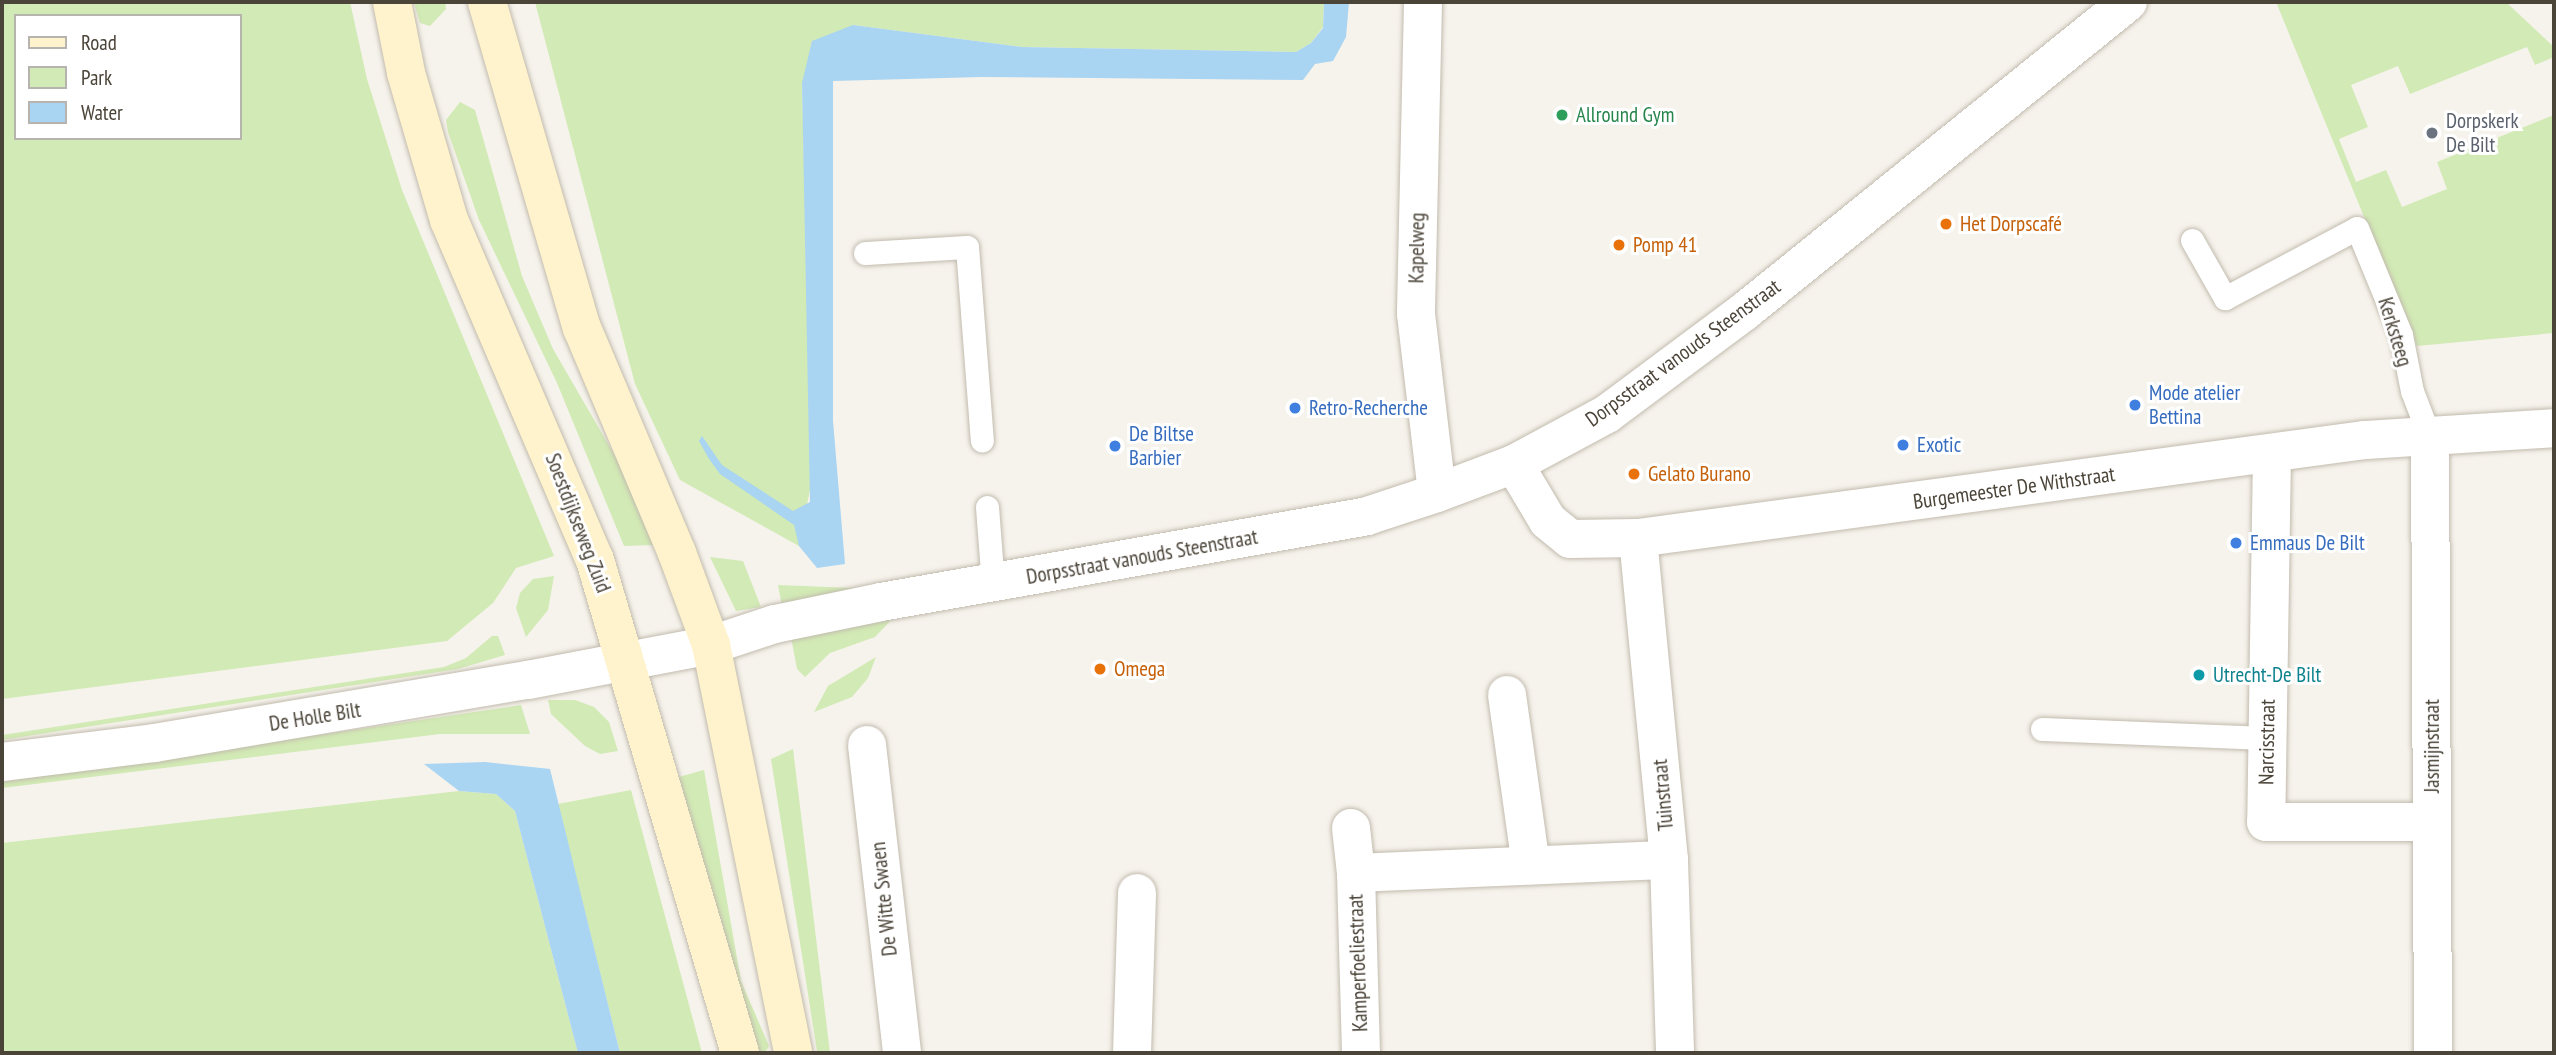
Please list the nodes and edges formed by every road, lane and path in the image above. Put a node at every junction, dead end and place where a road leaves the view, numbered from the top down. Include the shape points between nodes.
1 (392, 2) edge
2 (487, 2) edge
3 (1423, 2) edge
4 (2128, 2) edge
5 (2192, 240) dead end
6 (866, 253) dead end
7 (2554, 428) edge
8 (2430, 438) junction
9 (982, 440) dead end
10 (2272, 454) junction
11 (1514, 464) junction
12 (1437, 493) junction
13 (987, 507) dead end
14 (1638, 538) junction
15 (992, 584) junction
16 (710, 645) junction
17 (626, 660) junction
18 (1507, 695) dead end
19 (2042, 729) dead end
20 (2267, 738) junction
21 (867, 745) dead end
22 (2, 762) edge
23 (2432, 822) junction
24 (1351, 828) dead end
25 (1669, 860) junction
26 (1531, 865) junction
27 (1356, 873) junction
28 (1137, 893) dead end
29 (740, 1053) edge
30 (793, 1053) edge
31 (902, 1053) edge
32 (1132, 1053) edge
33 (1361, 1053) edge
34 (1675, 1053) edge
35 (2433, 1053) edge

1 - 17 main road, Soestdijkseweg Zuid via 406,73 449,220 578,514
2 - 16 main road via 582,328 677,553
3 - 12 street, Kapelweg via 1416,314
4 - 11 street, Dorpsstraat vanouds Steenstraat via 1735,318 1606,414
5 - 8 lane, Kerksteeg via 2225,298 2357,228 2401,335 2412,391
6 - 9 lane via 967,247
7 - 8 street, Burgemeester De Withstraat
8 - 10 street, Burgemeester De Withstraat via 2365,440
8 - 23 street, Jasmijnstraat
10 - 14 street, Burgemeester De Withstraat
10 - 20 street, Narcisstraat
11 - 12 street, Dorpsstraat vanouds Steenstraat
11 - 14 street, Burgemeester De Withstraat via 1548,521 1570,540
12 - 15 street, Dorpsstraat vanouds Steenstraat via 1367,516
13 - 15 lane
14 - 25 street, Tuinstraat
15 - 16 street, Dorpsstraat vanouds Steenstraat via 775,624
16 - 17 street, De Holle Bilt
16 - 30 main road
17 - 22 street, De Holle Bilt via 180,739
17 - 29 main road, Soestdijkseweg Zuid
18 - 26 street
19 - 20 lane
20 - 23 street, Narcisstraat via 2266,822
21 - 31 street, De Witte Swaen
23 - 35 street, Jasmijnstraat
24 - 27 street, Kamperfoeliestraat
25 - 26 street, Kamperfoeliestraat
25 - 34 street, Tuinstraat
26 - 27 street, Kamperfoeliestraat
27 - 33 street, Kamperfoeliestraat
28 - 32 street

